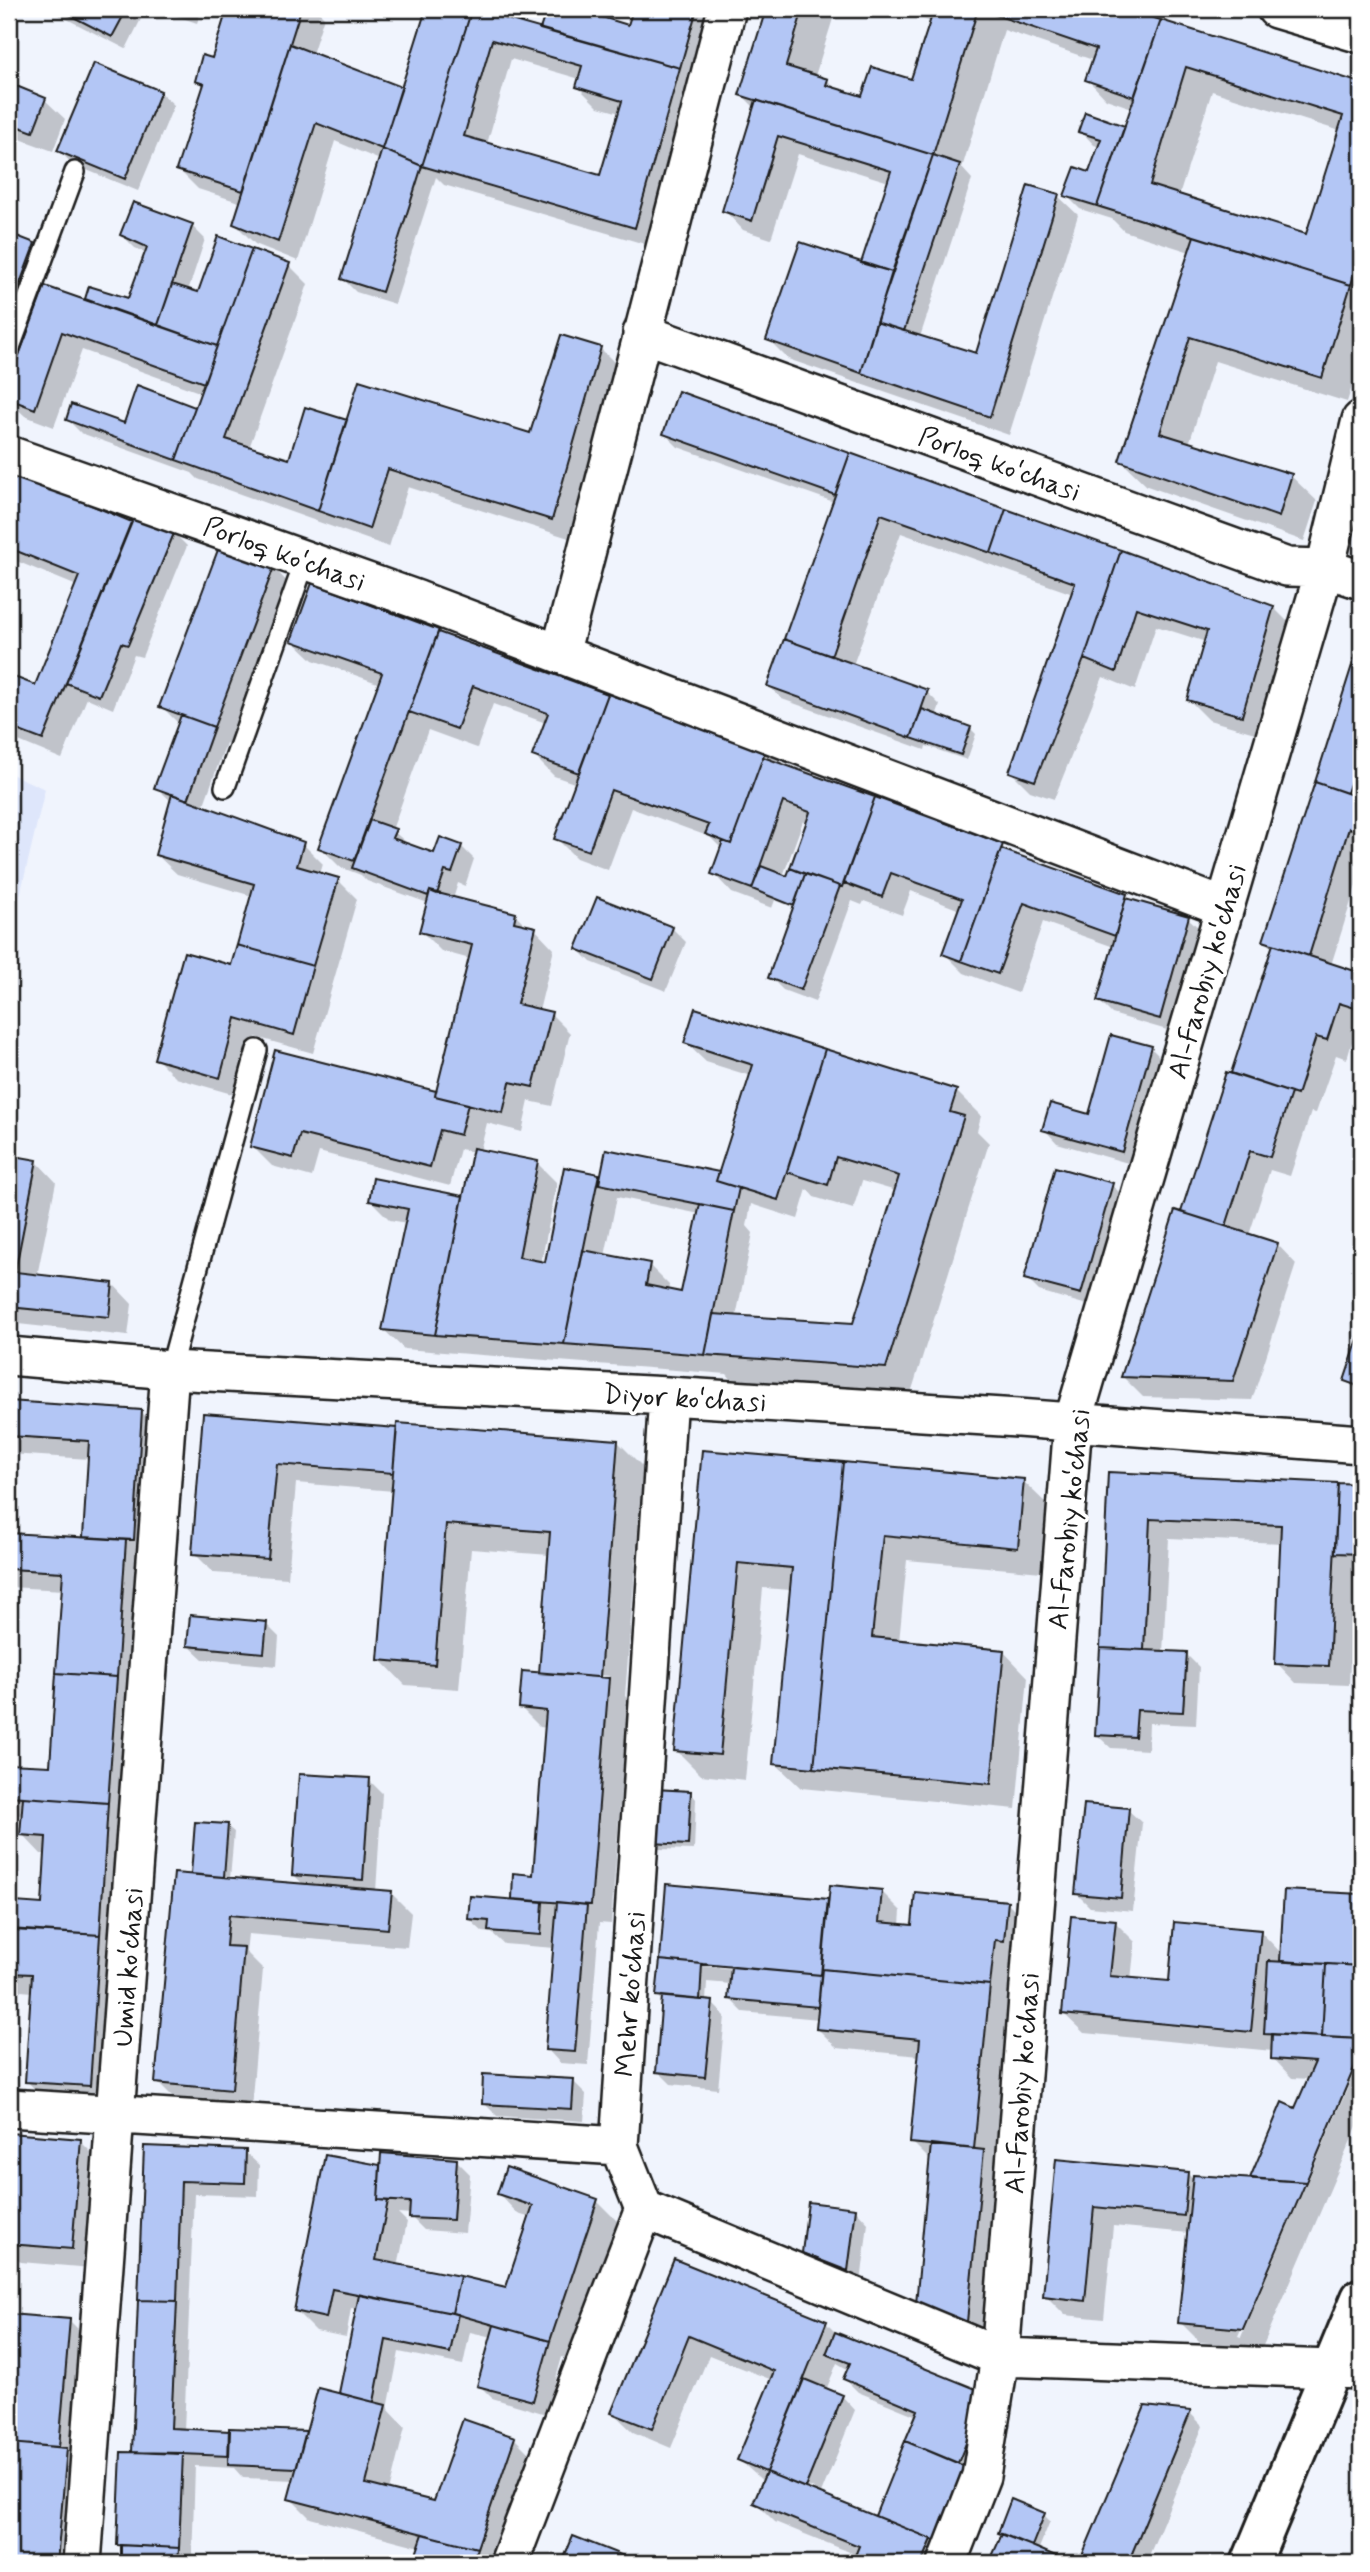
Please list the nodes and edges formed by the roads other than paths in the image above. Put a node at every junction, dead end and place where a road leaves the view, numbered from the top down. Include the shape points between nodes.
1 (727, 9) edge
2 (1276, 9) edge
3 (1361, 34) edge
4 (75, 172) dead end
5 (642, 333) junction
6 (9, 351) edge
7 (1361, 420) edge
8 (9, 455) edge
9 (305, 561) junction
10 (1325, 568) junction
11 (1361, 580) edge
12 (560, 654) junction
13 (225, 787) dead end
14 (1224, 907) junction
15 (257, 1050) dead end
16 (9, 1356) edge
17 (170, 1370) junction
18 (668, 1396) junction
19 (1073, 1422) junction
20 (1361, 1444) edge
21 (9, 2108) edge
22 (116, 2113) junction
23 (619, 2146) junction
24 (644, 2209) junction
25 (1361, 2298) edge
26 (1000, 2357) junction
27 (1346, 2369) edge
28 (82, 2563) edge
29 (509, 2563) edge
30 (947, 2563) edge
31 (1251, 2563) edge

1 - 5 street
2 - 3 street
4 - 6 lane
5 - 10 street, Porloq koʻchasi via 1287,567
5 - 12 street
7 - 10 street, Al-Farobiy koʻchasi
8 - 9 street, Porloq koʻchasi
9 - 12 street, Porloq koʻchasi
9 - 13 lane
10 - 11 street, Porloq koʻchasi
10 - 14 street, Al-Farobiy koʻchasi
12 - 14 street, Porloq koʻchasi
14 - 19 street, Al-Farobiy koʻchasi
15 - 17 lane
16 - 17 street, Diyor koʻchasi
17 - 18 street, Diyor koʻchasi
17 - 22 street, Umid koʻchasi
18 - 19 street, Diyor koʻchasi
18 - 23 street, Mehr koʻchasi
19 - 20 street, Diyor koʻchasi
19 - 26 street, Al-Farobiy koʻchasi
21 - 22 street
22 - 23 street
22 - 28 street, Umid koʻchasi
23 - 24 street, Mehr koʻchasi
24 - 26 street
24 - 29 street
25 - 27 main road
26 - 27 street
26 - 30 street, Al-Farobiy koʻchasi via 981,2476
27 - 31 main road

